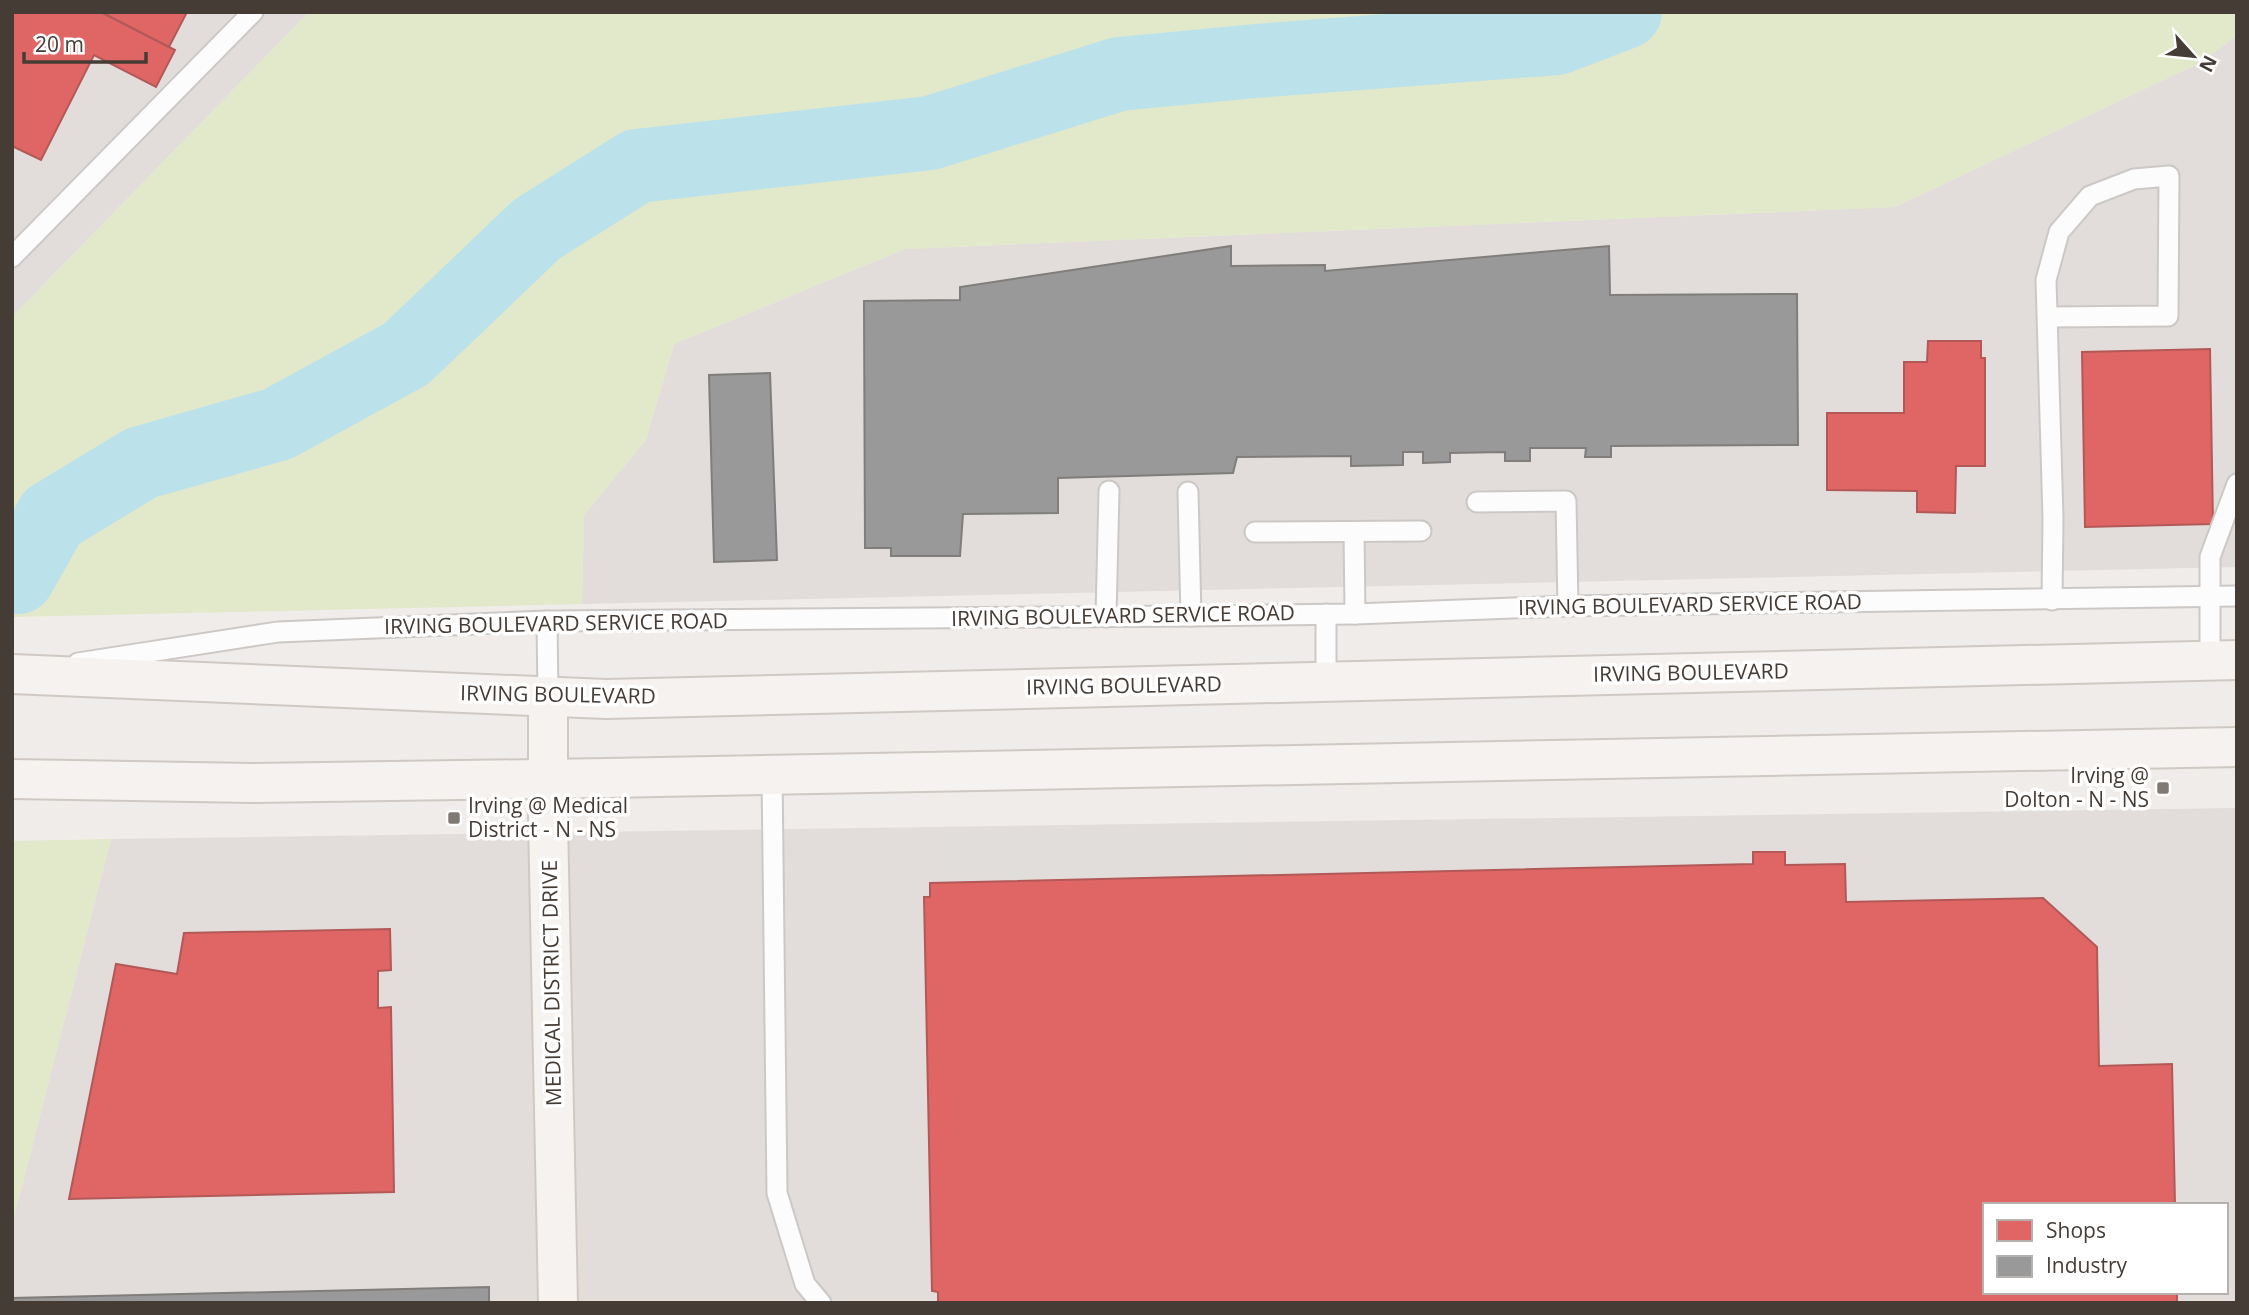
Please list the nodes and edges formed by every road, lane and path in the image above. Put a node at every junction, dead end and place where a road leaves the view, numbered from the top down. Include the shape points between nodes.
1 (253, 12) edge
2 (12, 257) edge
3 (2048, 317) junction
4 (2237, 484) edge
5 (1109, 491) dead end
6 (1188, 492) dead end
7 (1477, 502) dead end
8 (1421, 531) dead end
9 (1255, 532) dead end
10 (1354, 533) junction
11 (2237, 596) edge
12 (2210, 597) junction
13 (2052, 600) junction
14 (1568, 606) junction
15 (1326, 614) junction
16 (1355, 614) junction
17 (1191, 616) junction
18 (1106, 617) junction
19 (547, 621) junction
20 (2224, 660) edge
21 (12, 673) edge
22 (1326, 681) junction
23 (548, 697) junction
24 (2237, 747) edge
25 (772, 774) junction
26 (548, 778) junction
27 (12, 779) edge
28 (558, 1303) edge
29 (821, 1303) edge

1 - 2 lane
3 - 3 lane via 2046,280 2059,232 2090,196 2134,179 2169,176 2168,316
3 - 13 lane
4 - 12 lane via 2210,557
5 - 18 lane
6 - 17 lane
7 - 14 lane via 1566,501
8 - 10 lane
9 - 10 lane
10 - 16 lane
11 - 12 lane, IRVING BOULEVARD SERVICE ROAD
12 - 13 lane, IRVING BOULEVARD SERVICE ROAD
12 - 20 lane
13 - 14 lane, IRVING BOULEVARD SERVICE ROAD
14 - 16 lane, IRVING BOULEVARD SERVICE ROAD
15 - 16 lane, IRVING BOULEVARD SERVICE ROAD
15 - 17 lane, IRVING BOULEVARD SERVICE ROAD
15 - 22 lane
17 - 18 lane, IRVING BOULEVARD SERVICE ROAD
18 - 19 lane, IRVING BOULEVARD SERVICE ROAD
19 - 21 lane, IRVING BOULEVARD SERVICE ROAD via 278,632
19 - 23 lane, MEDICAL DISTRICT DRIVE
20 - 22 main road, IRVING BOULEVARD
21 - 23 main road, IRVING BOULEVARD
22 - 23 main road, IRVING BOULEVARD via 626,699
23 - 26 main road, MEDICAL DISTRICT DRIVE
24 - 25 main road
25 - 26 main road
25 - 29 lane via 777,1193 805,1284
26 - 27 main road via 252,783
26 - 28 main road, MEDICAL DISTRICT DRIVE

